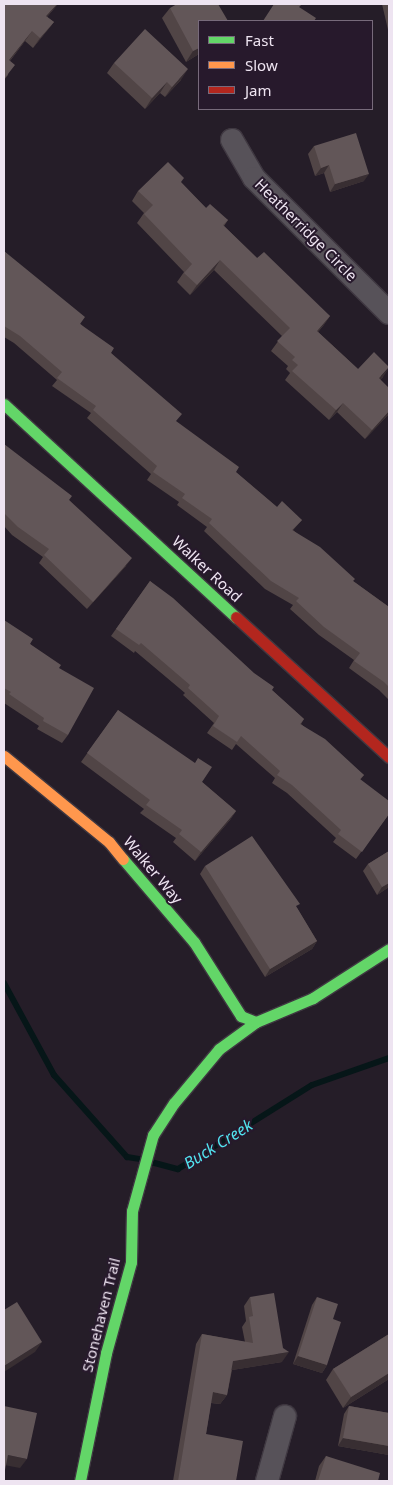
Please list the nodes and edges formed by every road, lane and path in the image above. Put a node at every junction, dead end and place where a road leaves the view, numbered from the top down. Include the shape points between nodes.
1 (232, 140) dead end
2 (389, 312) edge
3 (4, 404) edge
4 (4, 756) edge
5 (389, 757) edge
6 (389, 949) edge
7 (256, 1022) junction
8 (285, 1416) dead end
9 (80, 1481) edge
10 (267, 1481) edge

1 - 2 street, Heatherridge Circle via 254,178
3 - 5 street, Walker Road
4 - 7 street, Walker Way via 109,842 194,942 241,1016
6 - 7 street, Stonehaven Trail via 313,998
7 - 9 street, Stonehaven Trail via 218,1049 174,1103 153,1135 132,1211 131,1262 106,1353
8 - 10 street

